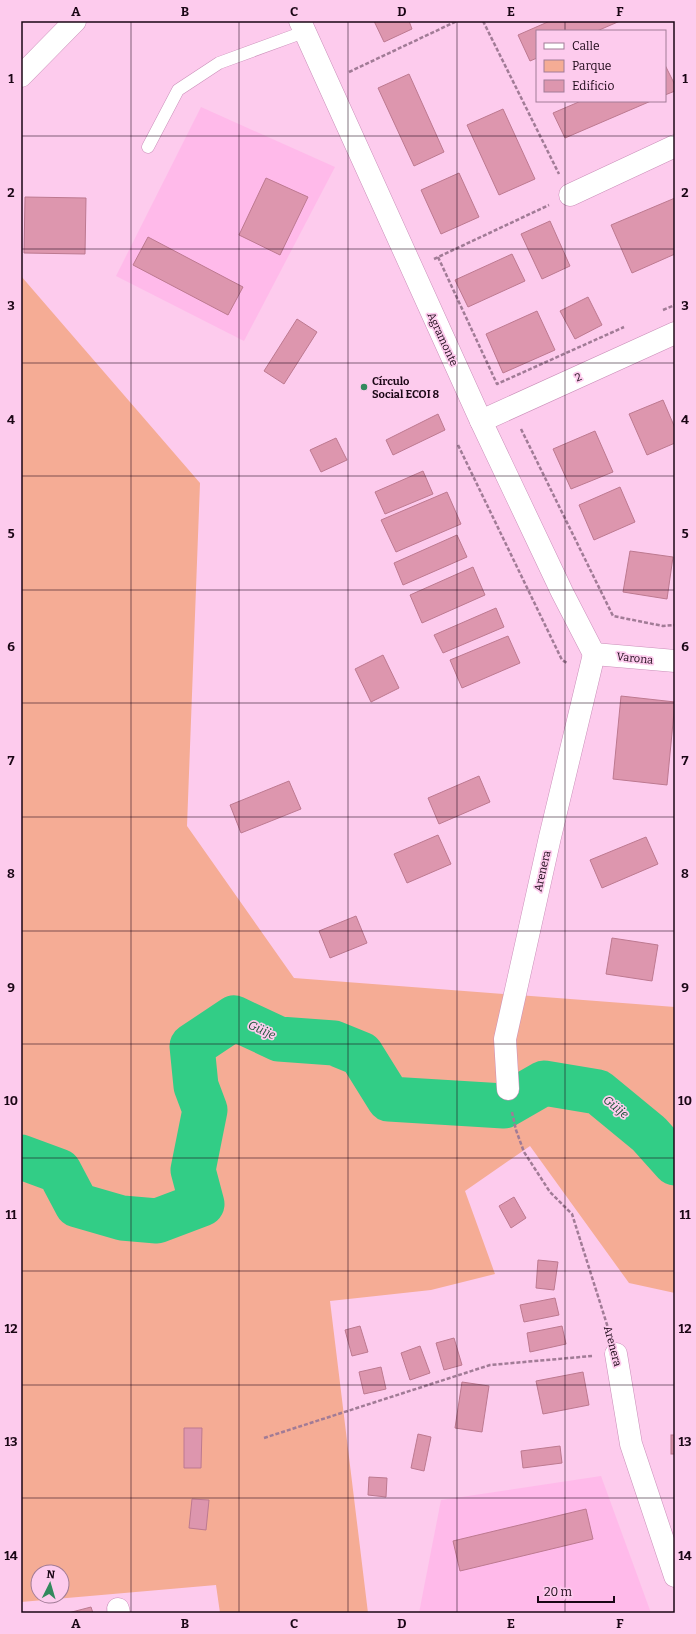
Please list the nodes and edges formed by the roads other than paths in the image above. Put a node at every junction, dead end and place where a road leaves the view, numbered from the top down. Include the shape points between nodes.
1 (75, 21) edge
2 (302, 27) edge
3 (21, 76) edge
4 (675, 146) edge
5 (148, 147) dead end
6 (570, 195) road end
7 (675, 333) edge
8 (481, 420) junction
9 (594, 654) junction
10 (669, 657) edge
11 (508, 1089) dead end
12 (616, 1354) road end
13 (675, 1576) edge

1 - 3 street
2 - 5 lane via 219,62 178,90
2 - 8 street, Agramonte
4 - 6 street
7 - 8 street, 2
8 - 9 street, Agramonte
9 - 10 street, Varona
9 - 11 street, Arenera via 505,1039
12 - 13 street, Arenera via 631,1444

